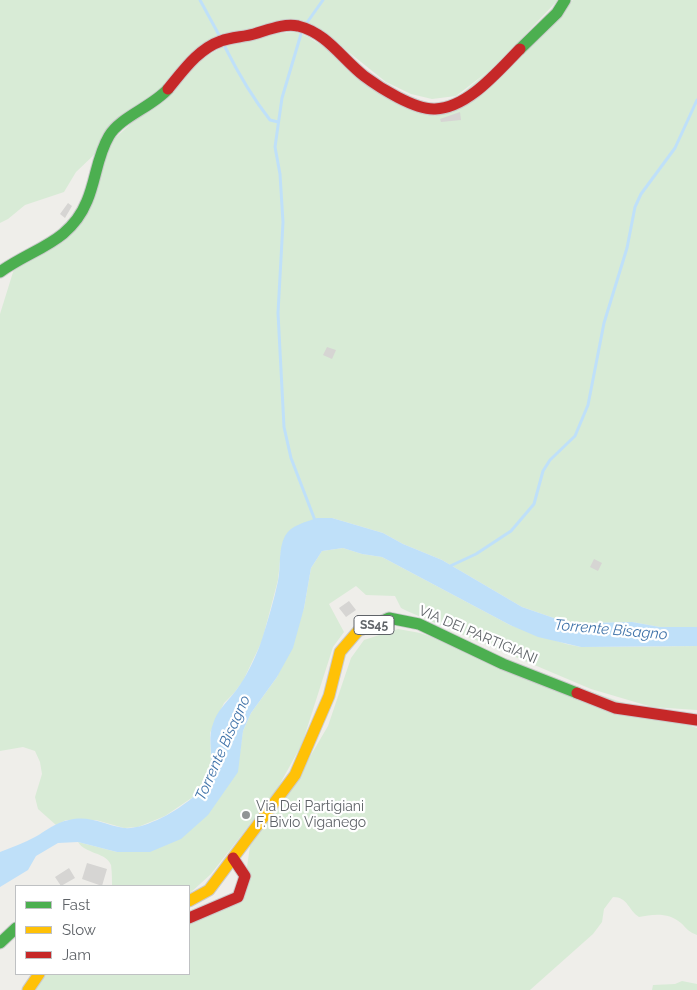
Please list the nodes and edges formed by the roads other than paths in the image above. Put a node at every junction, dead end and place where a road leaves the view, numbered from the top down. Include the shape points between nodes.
1 (565, 0) edge
2 (0, 272) edge
3 (697, 720) edge
4 (233, 858) junction
5 (190, 900) edge
6 (190, 918) edge
7 (15, 929) edge
8 (0, 943) edge
9 (38, 975) edge
10 (28, 990) edge

1 - 2 main road via 557,13 474,93 435,109 412,105 364,76 326,41 297,26 278,27 224,40 200,53 160,98 109,135 87,202 75,223 60,238
3 - 4 main road, VIA DEI PARTIGIANI / SS45 via 615,708 504,664 419,624 389,618 358,631 340,652 329,696 295,775
4 - 5 main road, VIA DEI PARTIGIANI / SS45 via 209,890
4 - 6 main road via 245,876 238,897
7 - 8 main road
9 - 10 main road

